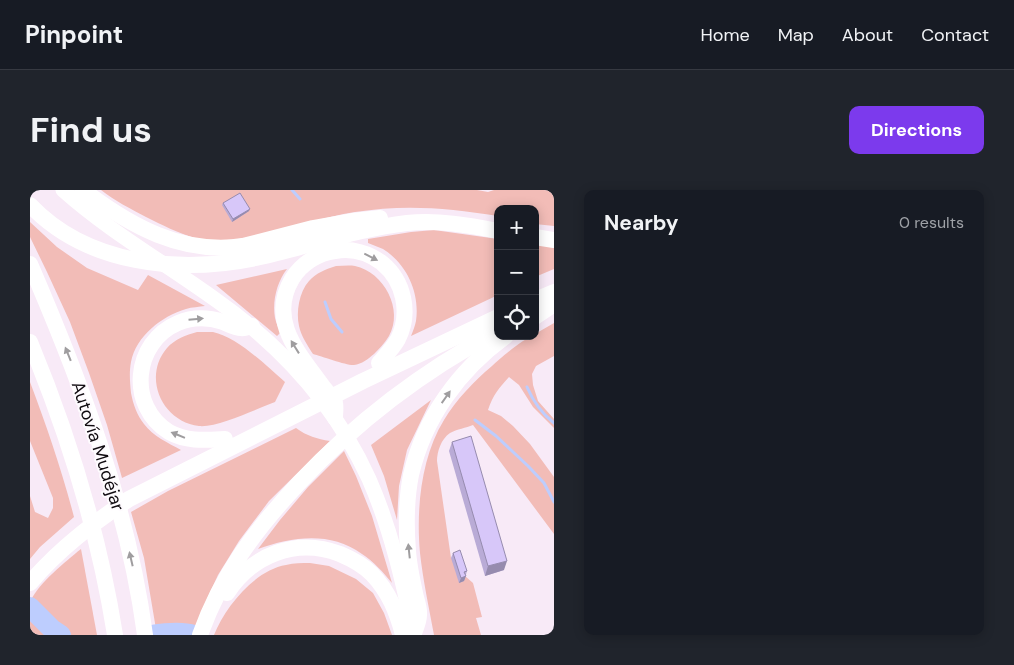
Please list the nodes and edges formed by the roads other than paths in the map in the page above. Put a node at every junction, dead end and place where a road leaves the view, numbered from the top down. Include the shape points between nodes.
1 (63, 190) edge
2 (83, 190) edge
3 (30, 205) edge
4 (434, 222) junction
5 (494, 230) edge
6 (539, 238) edge
7 (554, 240) edge
8 (30, 264) edge
9 (554, 281) edge
10 (539, 287) edge
11 (554, 292) edge
12 (539, 298) edge
13 (554, 304) edge
14 (494, 308) edge
15 (539, 310) edge
16 (539, 314) edge
17 (494, 319) edge
18 (252, 326) junction
19 (494, 333) edge
20 (501, 340) edge
21 (30, 342) edge
22 (379, 363) junction
23 (360, 377) junction
24 (287, 413) junction
25 (335, 418) junction
26 (226, 439) junction
27 (129, 499) junction
28 (30, 584) edge
29 (213, 602) junction
30 (411, 634) edge
31 (115, 635) edge
32 (145, 635) edge
33 (200, 635) edge

1 - 18 highway via 114,231
2 - 4 highway via 148,231 192,246 210,248 243,246 367,219 411,217
3 - 4 highway via 53,225 98,250 158,264 226,263 390,225
4 - 5 highway
6 - 7 highway
32 -> 8 highway, Autovía Mudéjar via 121,517 92,422
9 - 10 highway
11 - 12 highway
13 - 15 highway
13 - 16 highway
14 - 22 highway
17 - 23 highway
18 - 25 highway via 312,386
26 -> 18 highway via 197,440 161,426 145,403 140,384 144,356 154,340 178,323 206,318 240,329
19 - 29 highway via 425,374 383,405 317,464 253,536
30 -> 20 highway via 419,614 409,556 407,517 411,475 433,416 467,370
21 - 31 highway, Autovía Mudéjar via 77,474 97,547
22 - 23 highway
25 -> 22 highway via 335,403 297,351 285,328 284,302 289,284 299,269 313,258 348,250 374,258 394,276 402,292 404,319 398,338
23 - 24 highway
24 - 26 highway
24 - 27 highway
25 - 30 highway via 352,445 379,505 395,554
26 - 27 highway via 152,478
27 - 28 highway via 73,540
29 - 30 highway via 224,597 240,576 264,558 294,548 324,549 354,560 370,572
29 - 33 highway

